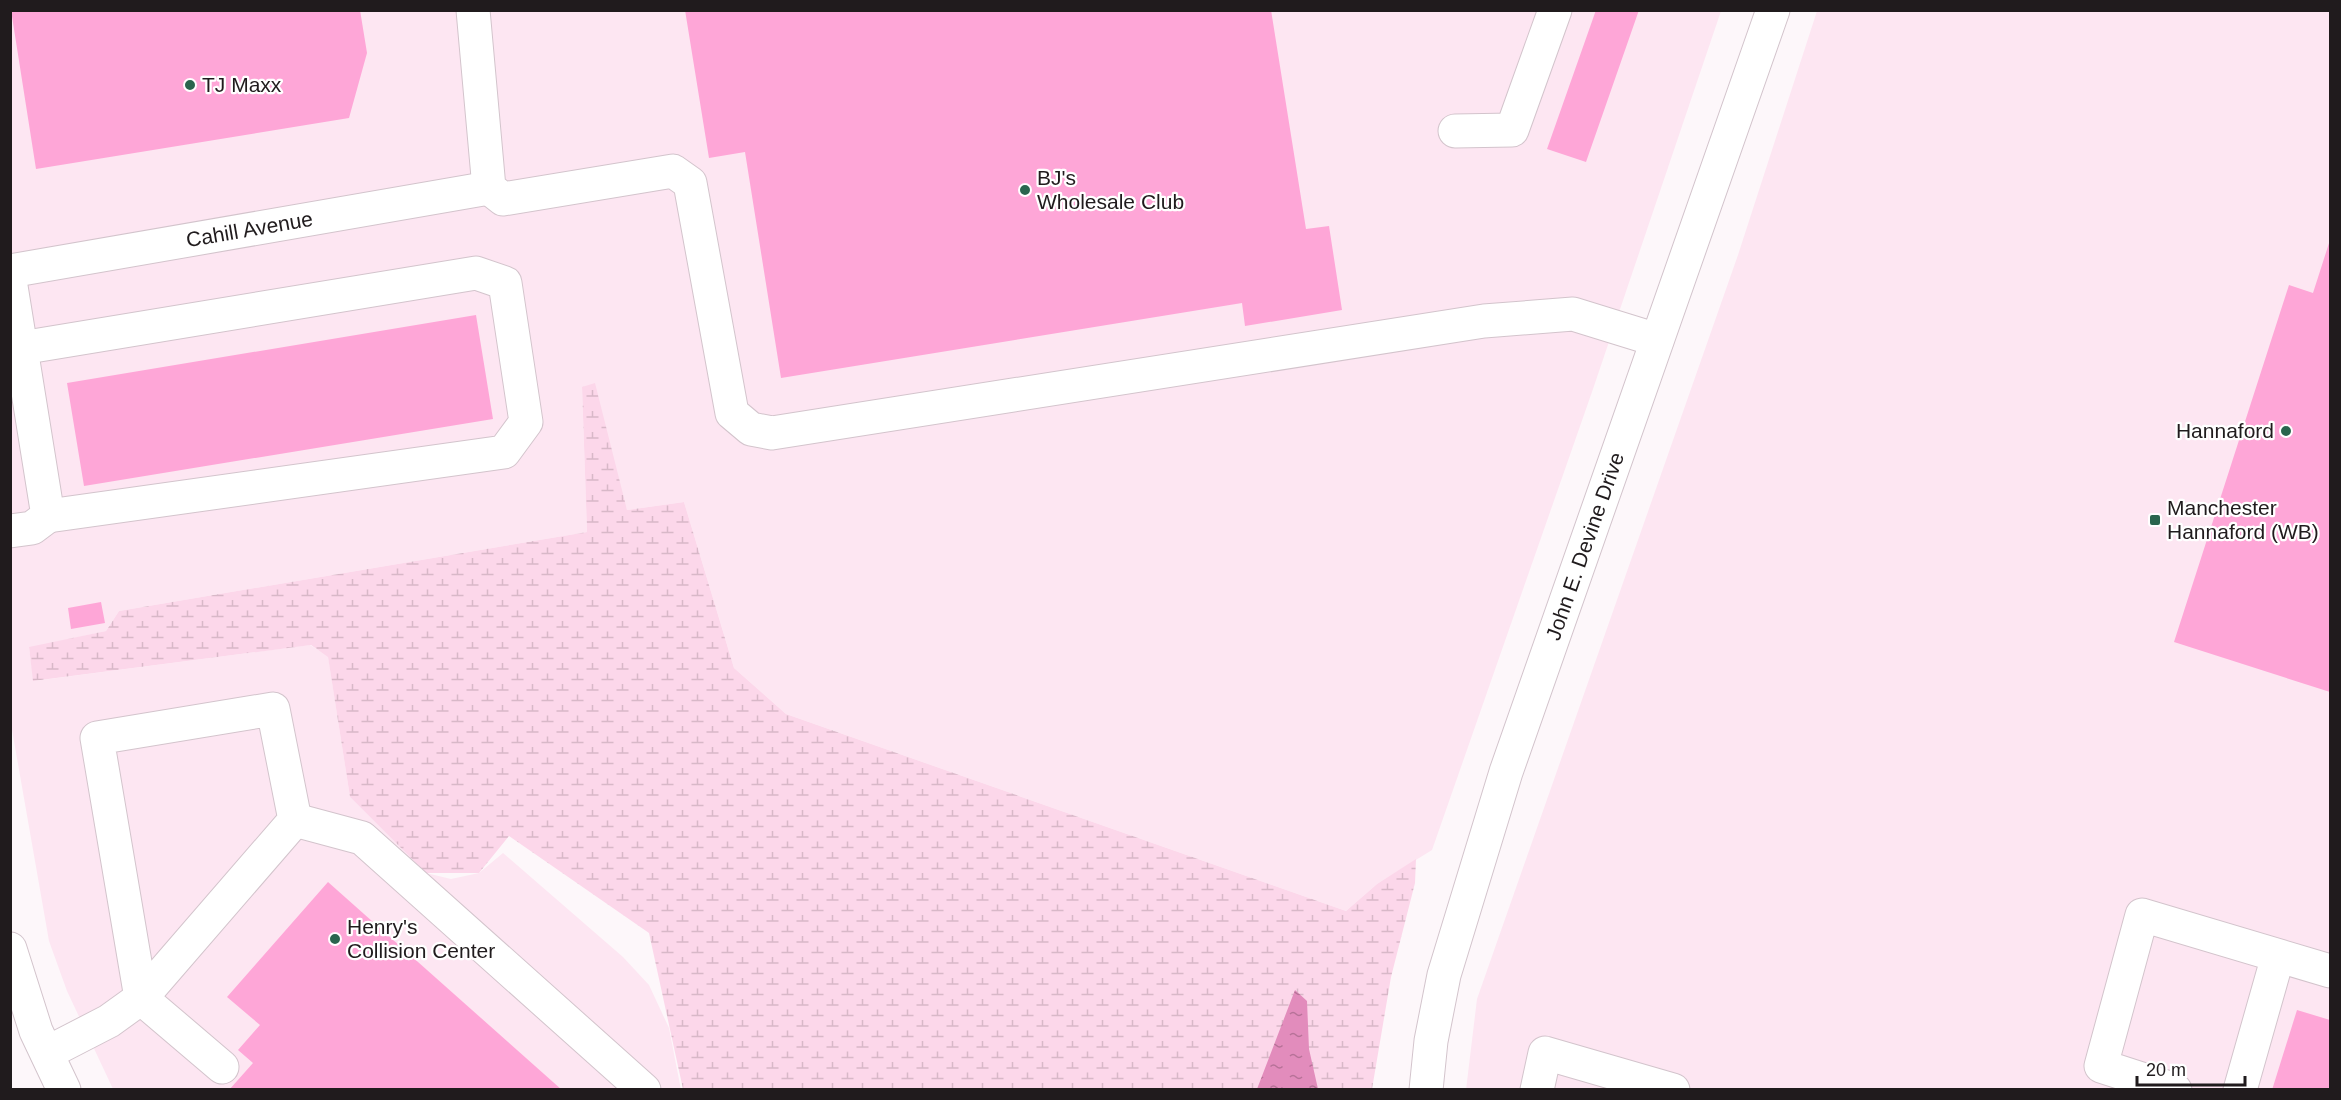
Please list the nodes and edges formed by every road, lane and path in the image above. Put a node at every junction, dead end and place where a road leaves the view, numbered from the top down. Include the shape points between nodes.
1 (473, 10) edge
2 (1555, 10) edge
3 (1773, 10) edge
4 (1455, 132) dead end
5 (489, 189) junction
6 (10, 272) edge
7 (10, 280) edge
8 (1657, 340) junction
9 (21, 348) junction
10 (48, 516) junction
11 (10, 531) edge
12 (295, 820) junction
13 (10, 949) edge
14 (2278, 956) junction
15 (2331, 971) edge
16 (141, 998) junction
17 (47, 1053) junction
18 (222, 1067) dead end
19 (64, 1089) edge
20 (644, 1089) edge
21 (1426, 1089) edge
22 (1537, 1089) edge
23 (1673, 1089) edge
24 (2175, 1089) edge
25 (2240, 1089) edge

1 - 5 street
2 - 4 street via 1512,130
3 - 8 street, John E. Devine Drive
5 - 6 street, Cahill Avenue
5 - 8 street via 503,199 673,171 690,183 732,413 751,429 772,433 1484,321 1573,314
7 - 9 street
8 - 21 street, John E. Devine Drive via 1509,761 1475,871 1444,975
9 - 10 street
9 - 10 street via 476,273 505,283 526,422 504,452
10 - 11 street via 32,528
12 - 16 street
12 - 16 street via 273,709 98,738
12 - 20 street via 362,838
13 - 17 street
14 - 15 street
14 - 24 street via 2142,915 2101,1066
14 - 25 street
16 - 17 street via 110,1021
16 - 18 street
17 - 19 street
22 - 23 street via 1545,1053

